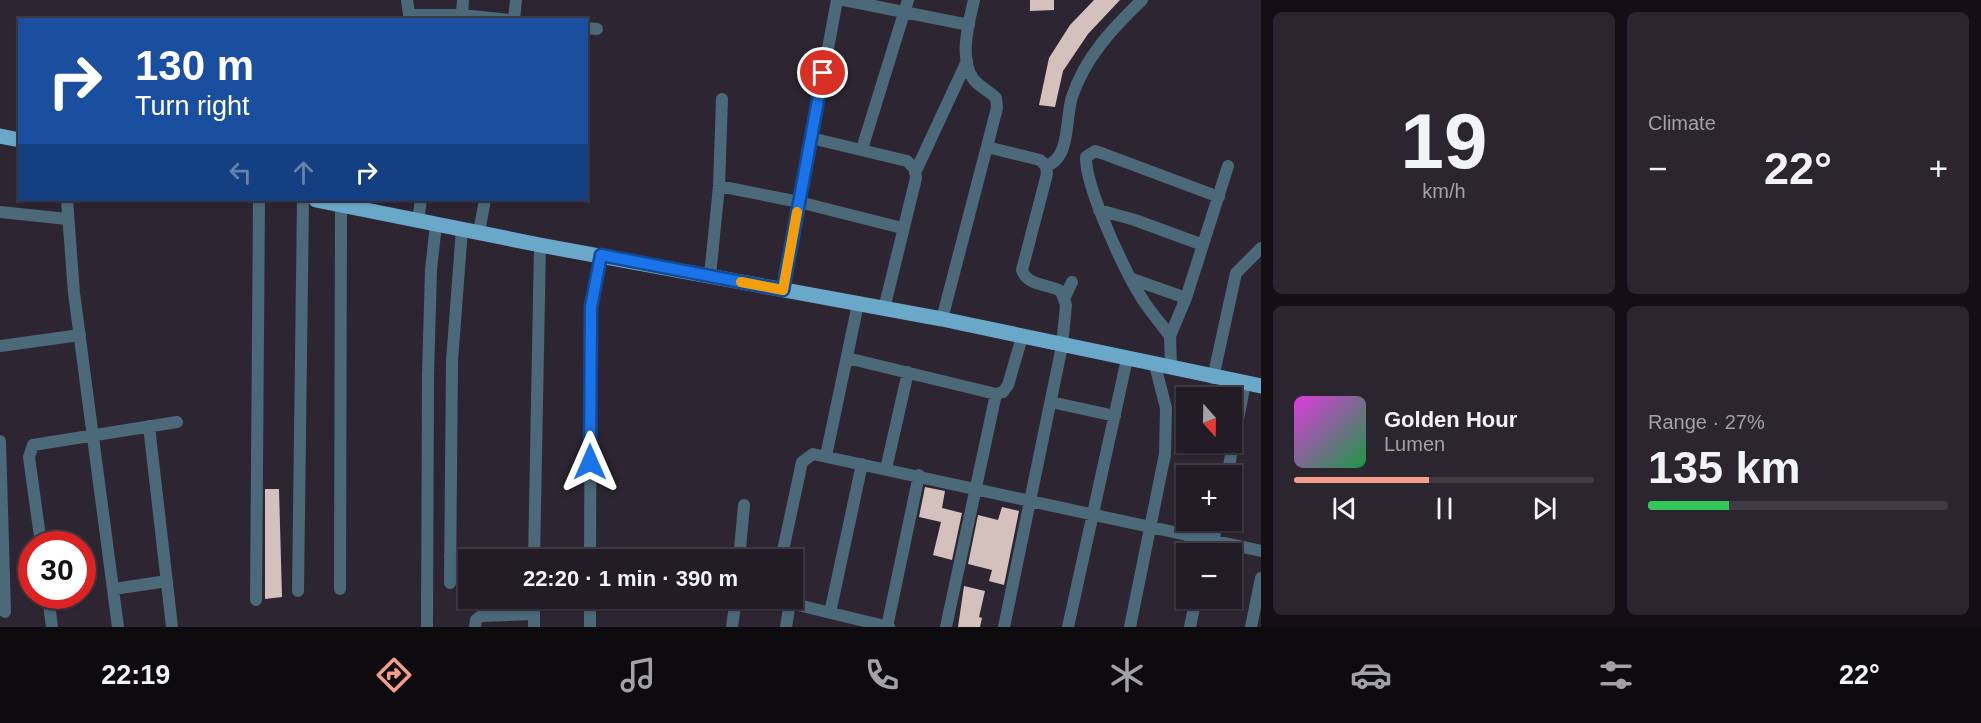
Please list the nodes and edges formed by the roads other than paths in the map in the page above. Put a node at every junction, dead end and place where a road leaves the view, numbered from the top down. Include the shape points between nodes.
1 (407, 0) edge
2 (463, 0) edge
3 (516, 0) edge
4 (837, 0) edge
5 (844, 0) edge
6 (974, 0) edge
7 (1142, 0) edge
8 (907, 6) edge
9 (462, 15) junction
10 (409, 17) edge
11 (492, 18) edge
12 (512, 18) edge
13 (969, 25) junction
14 (967, 61) junction
15 (722, 99) dead end
16 (0, 136) edge
17 (811, 138) junction
18 (18, 140) edge
19 (987, 147) junction
20 (862, 149) junction
21 (1046, 166) junction
22 (1228, 166) dead end
23 (915, 173) junction
24 (719, 186) junction
25 (1218, 197) junction
26 (68, 201) edge
27 (259, 201) edge
28 (303, 201) edge
29 (321, 201) edge
30 (420, 201) edge
31 (485, 201) edge
32 (799, 202) junction
33 (341, 205) junction
34 (1099, 210) junction
35 (0, 212) edge
36 (67, 219) junction
37 (418, 220) junction
38 (436, 224) junction
39 (902, 228) junction
40 (462, 229) junction
41 (479, 232) junction
42 (540, 245) junction
43 (1203, 245) junction
44 (1261, 248) edge
45 (601, 255) junction
46 (710, 276) junction
47 (1132, 279) junction
48 (1072, 282) dead end
49 (783, 290) junction
50 (1065, 297) junction
51 (1186, 297) junction
52 (858, 304) junction
53 (884, 309) junction
54 (942, 320) junction
55 (80, 335) junction
56 (1022, 336) junction
57 (1170, 336) junction
58 (0, 346) edge
59 (1062, 346) junction
60 (847, 358) junction
61 (1127, 359) junction
62 (1155, 365) junction
63 (1171, 368) junction
64 (908, 372) junction
65 (1213, 378) junction
66 (1245, 383) junction
67 (1261, 386) edge
68 (996, 394) junction
69 (1051, 402) junction
70 (1115, 416) junction
71 (177, 422) dead end
72 (148, 426) junction
73 (93, 434) junction
74 (0, 441) edge
75 (826, 456) junction
76 (862, 464) junction
77 (1229, 465) edge
78 (886, 469) junction
79 (919, 476) junction
80 (976, 490) junction
81 (1032, 502) junction
82 (744, 505) dead end
83 (1093, 513) junction
84 (1151, 526) junction
85 (39, 531) edge
86 (1207, 531) edge
87 (1202, 537) junction
88 (1198, 543) edge
89 (534, 549) edge
90 (590, 549) edge
91 (740, 549) edge
92 (783, 549) edge
93 (1261, 551) edge
94 (450, 563) junction
95 (458, 565) edge
96 (1261, 578) edge
97 (166, 581) junction
98 (450, 583) dead end
99 (340, 589) dead end
100 (114, 590) junction
101 (298, 591) dead end
102 (256, 600) dead end
103 (803, 607) edge
104 (50, 609) edge
105 (590, 609) edge
106 (734, 609) edge
107 (789, 609) edge
108 (1194, 609) edge
109 (5, 612) dead end
110 (835, 618) edge
111 (534, 621) edge
112 (52, 627) edge
113 (118, 627) edge
114 (172, 627) edge
115 (427, 627) edge
116 (475, 627) edge
117 (590, 627) edge
118 (732, 627) edge
119 (786, 627) edge
120 (887, 627) edge
121 (946, 627) edge
122 (1004, 627) edge
123 (1068, 627) edge
124 (1130, 627) edge
125 (1190, 627) edge
126 (1251, 627) edge

1 - 10 street
2 - 9 street
3 - 12 street
4 - 17 street
5 - 8 street
6 - 13 street
7 - 21 street via 1116,25 1085,68 1072,98 1062,153
8 - 13 street
8 - 20 street
9 - 10 street
9 - 11 street
13 - 14 street
14 - 19 street via 973,79 997,103
14 - 23 street
15 - 24 street
16 - 18 main road
17 - 20 street
17 - 32 street
19 - 21 street via 1040,160
19 - 54 street
20 - 23 street via 907,162
21 - 50 street via 1022,270 1024,277 1055,288
22 - 25 street
23 - 39 street
24 - 32 street
24 - 46 street
25 - 34 street via 1095,151 1086,157 1086,165
25 - 43 street
26 - 36 street
27 - 102 street
28 - 101 street
29 - 33 main road
30 - 37 street
31 - 41 street
32 - 39 street
32 - 49 street
33 - 37 main road
33 - 99 street
34 - 43 street
34 - 47 street
35 - 36 street
36 - 55 street
37 - 38 main road
38 - 40 main road
38 - 115 street via 428,375
39 - 53 street
40 - 41 main road
40 - 94 street via 452,361
41 - 42 main road
42 - 45 main road
42 - 89 street
43 - 51 street
44 - 65 street via 1236,273
45 - 46 main road
45 - 90 street via 591,307
46 - 49 main road
47 - 51 street
47 - 57 street
48 - 50 street
49 - 52 main road
50 - 59 street
51 - 57 street
52 - 53 main road
52 - 60 street
53 - 54 main road
54 - 56 main road
55 - 58 street
55 - 73 street
56 - 59 main road
56 - 68 street via 1008,385
57 - 63 street
59 - 61 main road
59 - 69 street
60 - 64 street
60 - 75 street
61 - 62 main road
61 - 70 street
62 - 63 main road
62 - 84 street via 1166,408 1165,454
63 - 65 main road
64 - 68 street
64 - 78 street
65 - 66 main road
66 - 67 main road
66 - 77 street
68 - 80 street
69 - 70 street
69 - 81 street
70 - 83 street
71 - 72 street
72 - 73 street
72 - 97 street
73 - 85 street via 40,442 29,450
73 - 100 street
74 - 109 street
75 - 76 street
75 - 92 street via 813,454 802,462
76 - 78 street
76 - 110 street
78 - 79 street
79 - 80 street
79 - 120 street
80 - 81 street
80 - 121 street
81 - 83 street
81 - 122 street
82 - 91 street
83 - 84 street
83 - 123 street
84 - 87 street
84 - 124 street
86 - 87 street
87 - 88 street
87 - 93 street
94 - 95 street
94 - 98 street
96 - 126 street
97 - 100 street
97 - 114 street
100 - 113 street
103 - 110 street
104 - 112 street
105 - 117 street
106 - 118 street
107 - 119 street
108 - 125 street
110 - 120 street
111 - 116 street via 481,616

